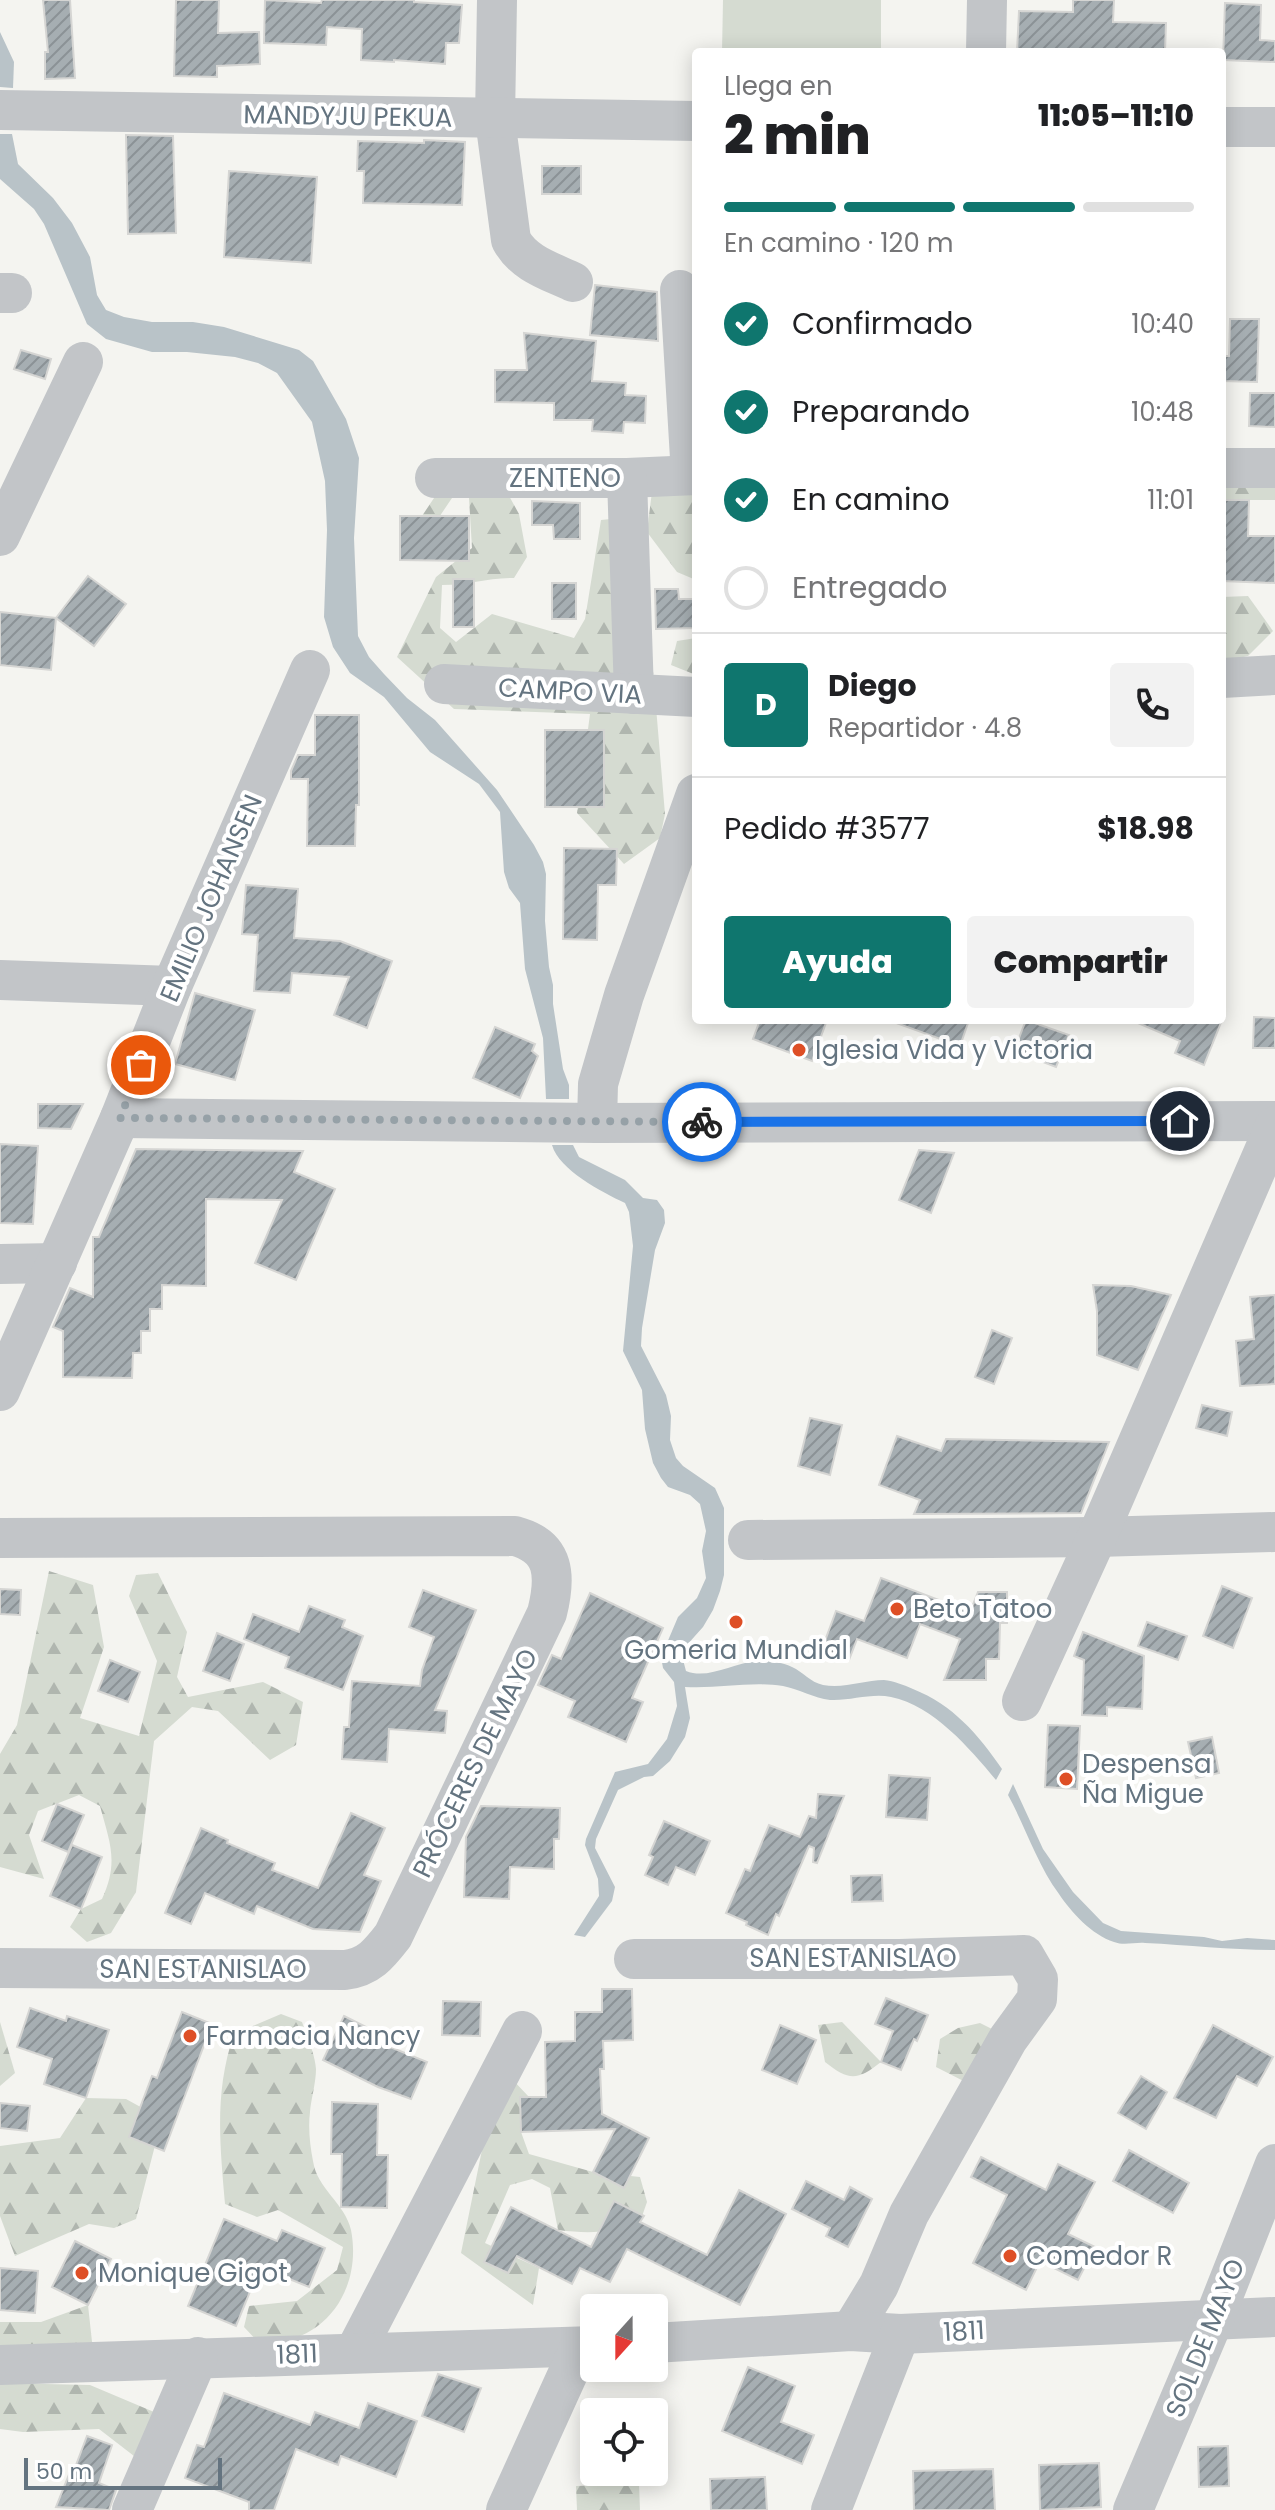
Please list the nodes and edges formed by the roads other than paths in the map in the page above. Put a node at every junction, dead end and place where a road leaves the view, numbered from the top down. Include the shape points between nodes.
1 (497, 0) edge
2 (987, 0) edge
3 (986, 48) edge
4 (19, 110) edge
5 (495, 119) junction
6 (692, 121) edge
7 (1226, 127) edge
8 (1275, 127) edge
9 (573, 282) dead end
10 (680, 290) dead end
11 (83, 362) dead end
12 (692, 449) edge
13 (1226, 468) edge
14 (1275, 468) edge
15 (692, 475) edge
16 (435, 478) dead end
17 (627, 478) junction
18 (0, 536) edge
19 (310, 670) dead end
20 (1275, 675) edge
21 (1226, 678) edge
22 (444, 684) dead end
23 (634, 694) junction
24 (692, 697) edge
25 (692, 805) edge
26 (0, 980) edge
27 (172, 986) junction
28 (120, 1118) junction
29 (591, 1123) junction
30 (1275, 1124) edge
31 (57, 1263) junction
32 (0, 1264) edge
33 (0, 1391) edge
34 (1275, 1532) edge
35 (1097, 1537) junction
36 (0, 1538) edge
37 (748, 1540) dead end
38 (1022, 1701) dead end
39 (393, 1936) joint
40 (634, 1959) dead end
41 (0, 1968) edge
42 (522, 2031) dead end
43 (1275, 2164) edge
44 (1275, 2317) edge
45 (1214, 2319) junction
46 (851, 2331) junction
47 (900, 2334) junction
48 (668, 2342) edge
49 (580, 2346) edge
50 (355, 2352) junction
51 (198, 2357) junction
52 (580, 2360) edge
53 (0, 2365) edge
54 (132, 2510) edge
55 (506, 2510) edge
56 (831, 2510) edge
57 (1133, 2510) edge

1 - 5 street
2 - 3 street
4 - 5 street, MANDYJU PEKUA
5 - 6 street, MANDYJU PEKUA
5 - 9 street via 511,240 530,262
7 - 8 street
10 - 12 street
11 - 18 street
13 - 14 street
15 - 17 street, ZENTENO
16 - 17 street, ZENTENO
17 - 23 street
19 - 27 street, EMILIO JOHANSEN
20 - 21 street
22 - 23 street, CAMPO VIA
23 - 24 street, CAMPO VIA
25 - 29 street via 624,995
26 - 27 street
27 - 28 street, EMILIO JOHANSEN
28 - 29 street
28 - 31 street, EMILIO JOHANSEN
29 - 30 street
30 - 35 street
31 - 32 street
31 - 33 street, EMILIO JOHANSEN
34 - 35 street
35 - 37 street
35 - 38 street
36 - 39 street, PRÓCERES DE MAYO via 515,1536 542,1550 551,1567 553,1589 547,1613
39 - 41 street, SAN ESTANISLAO via 370,1963 345,1970
40 - 46 street, SAN ESTANISLAO via 1024,1955 1038,1979 1037,1999 1008,2039 909,2214 879,2285
42 - 50 street
43 - 45 street, SOL DE MAYO
44 - 45 street, 1811
45 - 47 street, 1811
45 - 57 street, SOL DE MAYO
46 - 47 street, 1811
46 - 48 street, 1811
47 - 56 street
49 - 50 street, 1811
50 - 51 street, 1811
51 - 53 street, 1811
51 - 54 street
52 - 55 street

